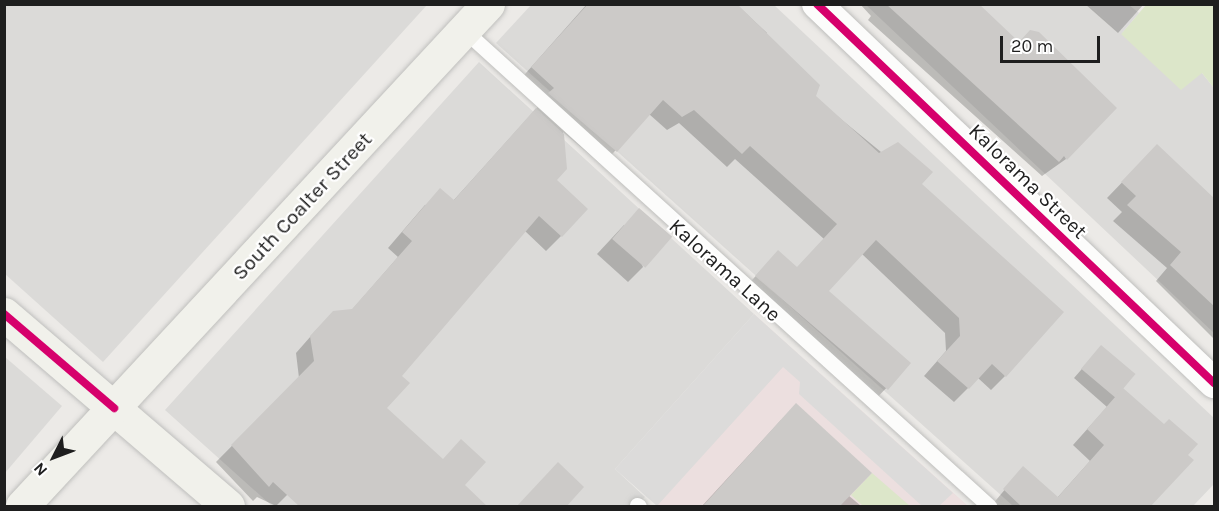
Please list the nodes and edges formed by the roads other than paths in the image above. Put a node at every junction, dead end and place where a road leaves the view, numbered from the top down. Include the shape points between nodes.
1 (488, 4) edge
2 (817, 4) edge
3 (464, 30) junction
4 (4, 314) edge
5 (1215, 383) edge
6 (114, 408) junction
7 (22, 507) edge
8 (228, 507) edge
9 (989, 507) edge

1 - 3 main road, South Coalter Street
2 - 5 street, Kalorama Street
3 - 6 main road, South Coalter Street
3 - 9 lane, Kalorama Lane
4 - 6 main road
6 - 7 main road, South Coalter Street
6 - 8 main road

